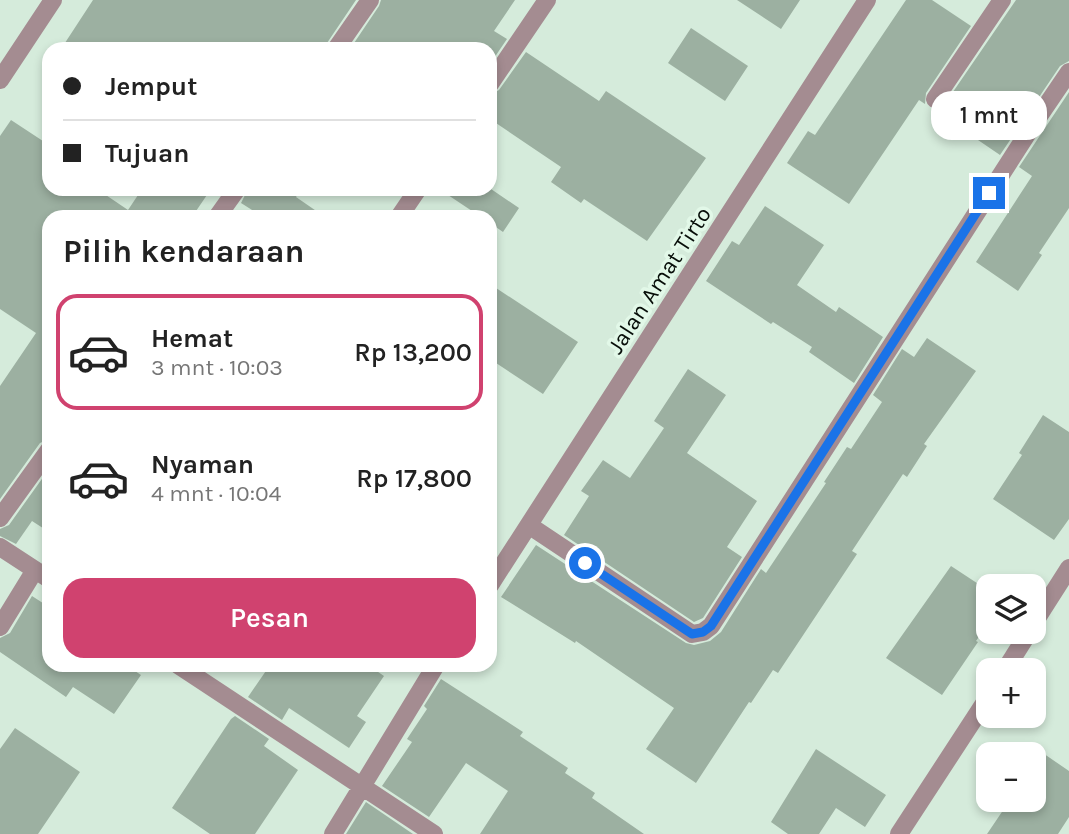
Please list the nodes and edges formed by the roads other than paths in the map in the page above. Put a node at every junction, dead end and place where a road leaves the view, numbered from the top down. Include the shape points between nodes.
1 (53, 0) edge
2 (370, 0) edge
3 (547, 0) edge
4 (867, 0) edge
5 (1002, 0) edge
6 (341, 42) edge
7 (1069, 72) edge
8 (497, 73) edge
9 (0, 80) edge
10 (935, 99) dead end
11 (42, 460) edge
12 (0, 518) edge
13 (530, 526) junction
14 (0, 547) edge
15 (1069, 568) edge
16 (42, 575) edge
17 (497, 575) edge
18 (1046, 604) edge
19 (0, 627) edge
20 (189, 672) edge
21 (432, 672) edge
22 (976, 716) edge
23 (362, 787) junction
24 (333, 834) edge
25 (434, 834) edge
26 (899, 834) edge

1 - 9 street
2 - 6 street
3 - 8 street
4 - 13 street, Jalan Amat Tirto
5 - 10 street
7 - 13 street via 711,626 692,634
11 - 12 street
13 - 17 street, Jalan Amat Tirto
14 - 16 street
15 - 18 street
16 - 19 street
20 - 23 street
21 - 23 street
22 - 26 street
23 - 24 street
23 - 25 street

